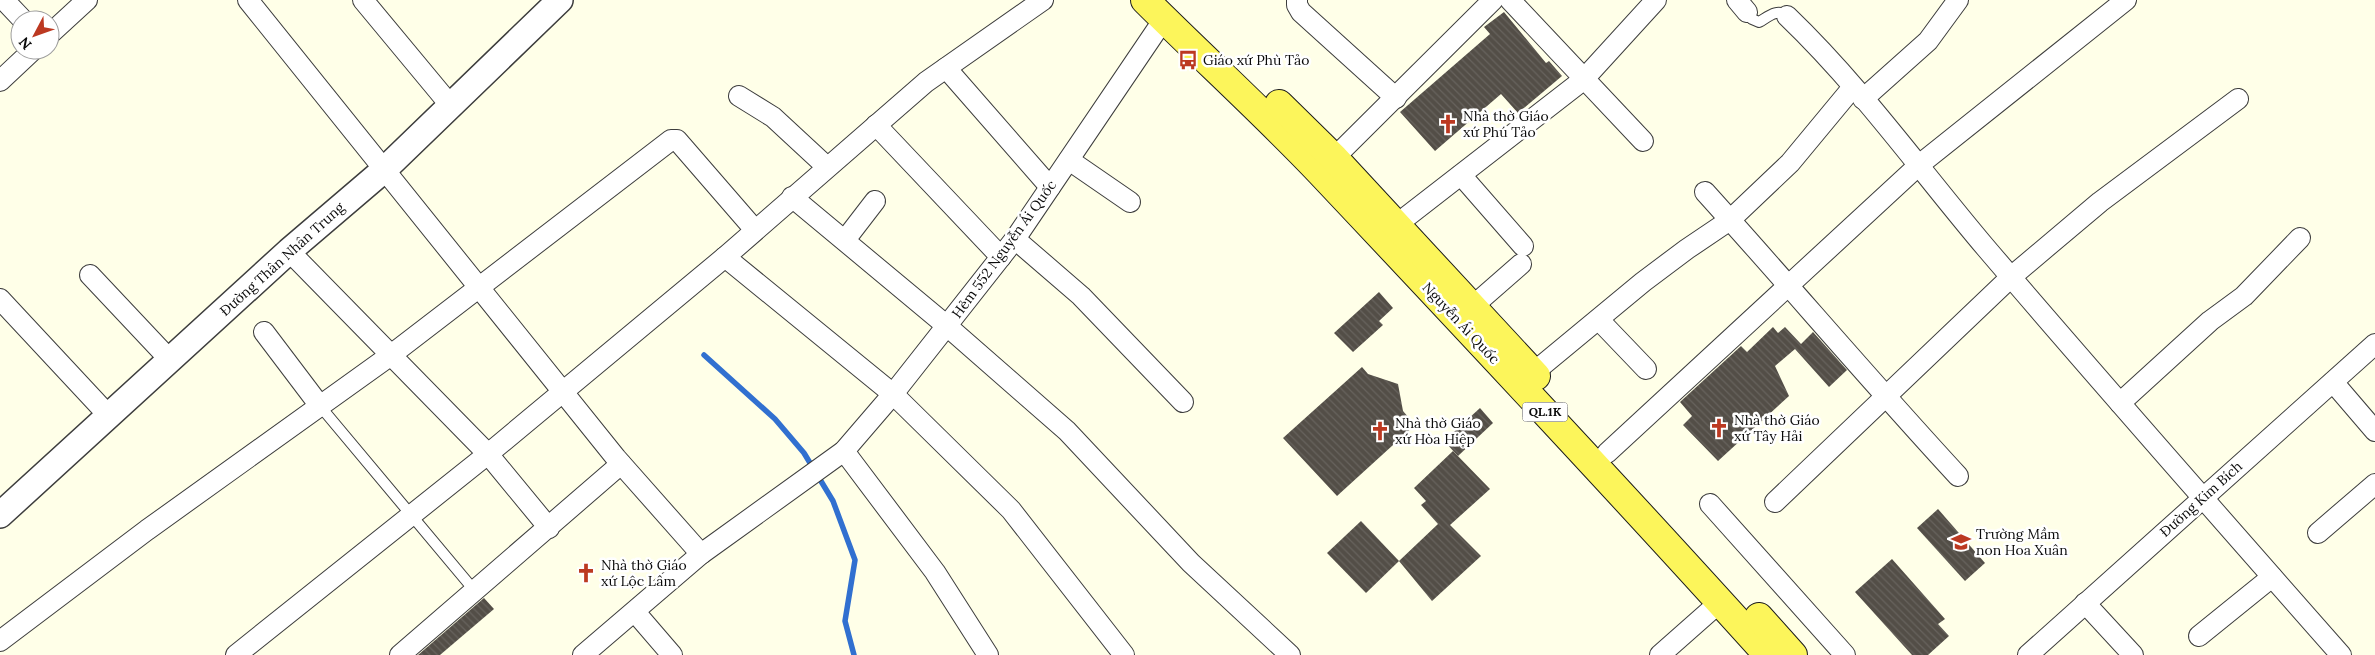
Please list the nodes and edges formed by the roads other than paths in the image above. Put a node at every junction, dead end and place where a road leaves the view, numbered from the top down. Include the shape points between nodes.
1 (4, 0) edge
2 (87, 0) edge
3 (248, 0) edge
4 (363, 0) edge
5 (560, 0) edge
6 (1043, 0) edge
7 (1297, 0) edge
8 (1493, 0) edge
9 (1510, 0) edge
10 (1656, 0) edge
11 (1958, 0) edge
12 (2126, 0) edge
13 (1160, 6) edge
14 (1742, 6) edge
15 (14, 10) edge
16 (1787, 16) joint
17 (60, 25) edge
18 (22, 60) edge
19 (946, 68) junction
20 (1583, 80) junction
21 (0, 81) edge
22 (1858, 93) junction
23 (739, 96) dead end
24 (1396, 98) junction
25 (2238, 99) dead end
26 (451, 106) junction
27 (876, 125) junction
28 (1643, 141) dead end
29 (1068, 160) junction
30 (1919, 164) junction
31 (1327, 165) junction
32 (827, 167) junction
33 (385, 169) junction
34 (1461, 175) junction
35 (1050, 187) junction
36 (1704, 192) dead end
37 (792, 197) junction
38 (875, 201) dead end
39 (1130, 202) dead end
40 (1730, 220) junction
41 (1396, 225) junction
42 (755, 230) junction
43 (2300, 238) dead end
44 (1015, 239) junction
45 (845, 240) junction
46 (289, 251) junction
47 (725, 257) junction
48 (1001, 257) junction
49 (90, 275) dead end
50 (2011, 276) junction
51 (1786, 285) junction
52 (480, 287) junction
53 (0, 299) edge
54 (1473, 306) junction
55 (1599, 320) junction
56 (947, 326) junction
57 (264, 332) dead end
58 (2375, 344) edge
59 (391, 355) junction
60 (170, 360) junction
61 (1646, 369) dead end
62 (1533, 373) junction
63 (2333, 382) junction
64 (563, 391) junction
65 (893, 394) junction
66 (1884, 396) junction
67 (1183, 402) dead end
68 (2120, 403) junction
69 (320, 406) junction
70 (108, 416) junction
71 (2375, 431) edge
72 (844, 451) junction
73 (1607, 452) junction
74 (488, 454) junction
75 (621, 464) junction
76 (1958, 476) dead end
77 (2375, 484) edge
78 (2202, 498) junction
79 (1775, 502) dead end
80 (1710, 504) dead end
81 (0, 515) edge
82 (410, 515) junction
83 (549, 528) junction
84 (2318, 533) dead end
85 (701, 554) junction
86 (2272, 577) junction
87 (474, 590) junction
88 (1720, 602) junction
89 (2085, 603) junction
90 (634, 612) junction
91 (2199, 636) dead end
92 (0, 641) edge
93 (236, 655) edge
94 (400, 655) edge
95 (583, 655) edge
96 (672, 655) edge
97 (988, 655) edge
98 (1124, 655) edge
99 (1290, 655) edge
100 (1660, 655) edge
101 (1768, 655) edge
102 (1793, 655) edge
103 (1845, 655) edge
104 (2028, 655) edge
105 (2133, 655) edge
106 (2341, 655) edge

1 - 15 street
2 - 17 street
3 - 33 street
4 - 26 street
5 - 26 street, Đường Thân Nhân Trung
6 - 19 street
7 - 24 street via 1301,12
8 - 24 street
9 - 20 street
10 - 20 street
11 - 22 street via 1928,41
12 - 30 street
13 - 29 street, Hẻm 552 Nguyễn Ái Quốc
13 - 31 main road, Nguyễn Ái Quốc / QL.1K via 1243,94
14 - 16 lane via 1752,19 1759,22 1773,14
16 - 22 street
18 - 21 street
19 - 27 street
19 - 35 street
20 - 28 street
20 - 34 street
22 - 30 street
22 - 40 street via 1790,164
23 - 32 street via 773,118
24 - 31 street
25 - 50 street via 2100,202
26 - 33 street, Đường Thân Nhân Trung
27 - 32 street
27 - 48 street
29 - 35 street, Hẻm 552 Nguyễn Ái Quốc
29 - 39 street
30 - 50 street
30 - 51 street
31 - 41 main road, Nguyễn Ái Quốc / QL.1K via 1353,178
31 - 88 main road, Nguyễn Ái Quốc / QL.1K
32 - 37 street
33 - 46 street, Đường Thân Nhân Trung
33 - 52 street
34 - 41 street
34 - 54 street via 1522,255
35 - 44 street, Hẻm 552 Nguyễn Ái Quốc
36 - 40 street
37 - 42 street
37 - 45 street
38 - 45 street
40 - 51 street
40 - 55 street via 1687,249
41 - 54 main road, Nguyễn Ái Quốc / QL.1K
42 - 47 street
42 - 52 street via 674,139
43 - 68 street via 2244,296 2210,321
44 - 48 street, Hẻm 552 Nguyễn Ái Quốc
44 - 67 street via 1081,296
45 - 56 street
46 - 59 street
46 - 60 street, Đường Thân Nhân Trung
47 - 64 street
47 - 65 street
48 - 56 street, Hẻm 552 Nguyễn Ái Quốc
49 - 60 street
50 - 66 street
50 - 68 street
51 - 66 street
51 - 73 street via 1672,395
52 - 59 street
52 - 64 street
53 - 70 street
54 - 62 main road, Nguyễn Ái Quốc / QL.1K
55 - 61 street
55 - 62 street
56 - 65 street, Hẻm 552 Nguyễn Ái Quốc
56 - 99 street via 1067,431 1191,563
57 - 69 street
58 - 63 street, Đường Kim Bích
59 - 69 street
59 - 74 street
60 - 70 street, Đường Thân Nhân Trung
62 - 73 main road, Nguyễn Ái Quốc / QL.1K
63 - 71 street
63 - 78 street, Đường Kim Bích
64 - 74 street
64 - 75 street
65 - 72 street, Hẻm 552 Nguyễn Ái Quốc
65 - 98 street via 1011,510
66 - 76 street
66 - 79 street
68 - 78 street
69 - 82 lane
69 - 92 street
70 - 81 street, Đường Thân Nhân Trung
72 - 85 street, Hẻm 552 Nguyễn Ái Quốc
72 - 97 street via 935,572
73 - 102 main road, Nguyễn Ái Quốc / QL.1K
74 - 82 street
74 - 83 street
75 - 83 street
75 - 85 street
77 - 84 street
78 - 86 street
78 - 89 street, Đường Kim Bích
80 - 103 street
82 - 87 lane
82 - 93 street
83 - 87 street
85 - 90 street, Hẻm 552 Nguyễn Ái Quốc
86 - 91 street
86 - 106 street
87 - 94 street
88 - 100 street
88 - 101 main road, Nguyễn Ái Quốc / QL.1K
89 - 104 street, Đường Kim Bích
89 - 105 street
90 - 95 street, Hẻm 552 Nguyễn Ái Quốc
90 - 96 street

